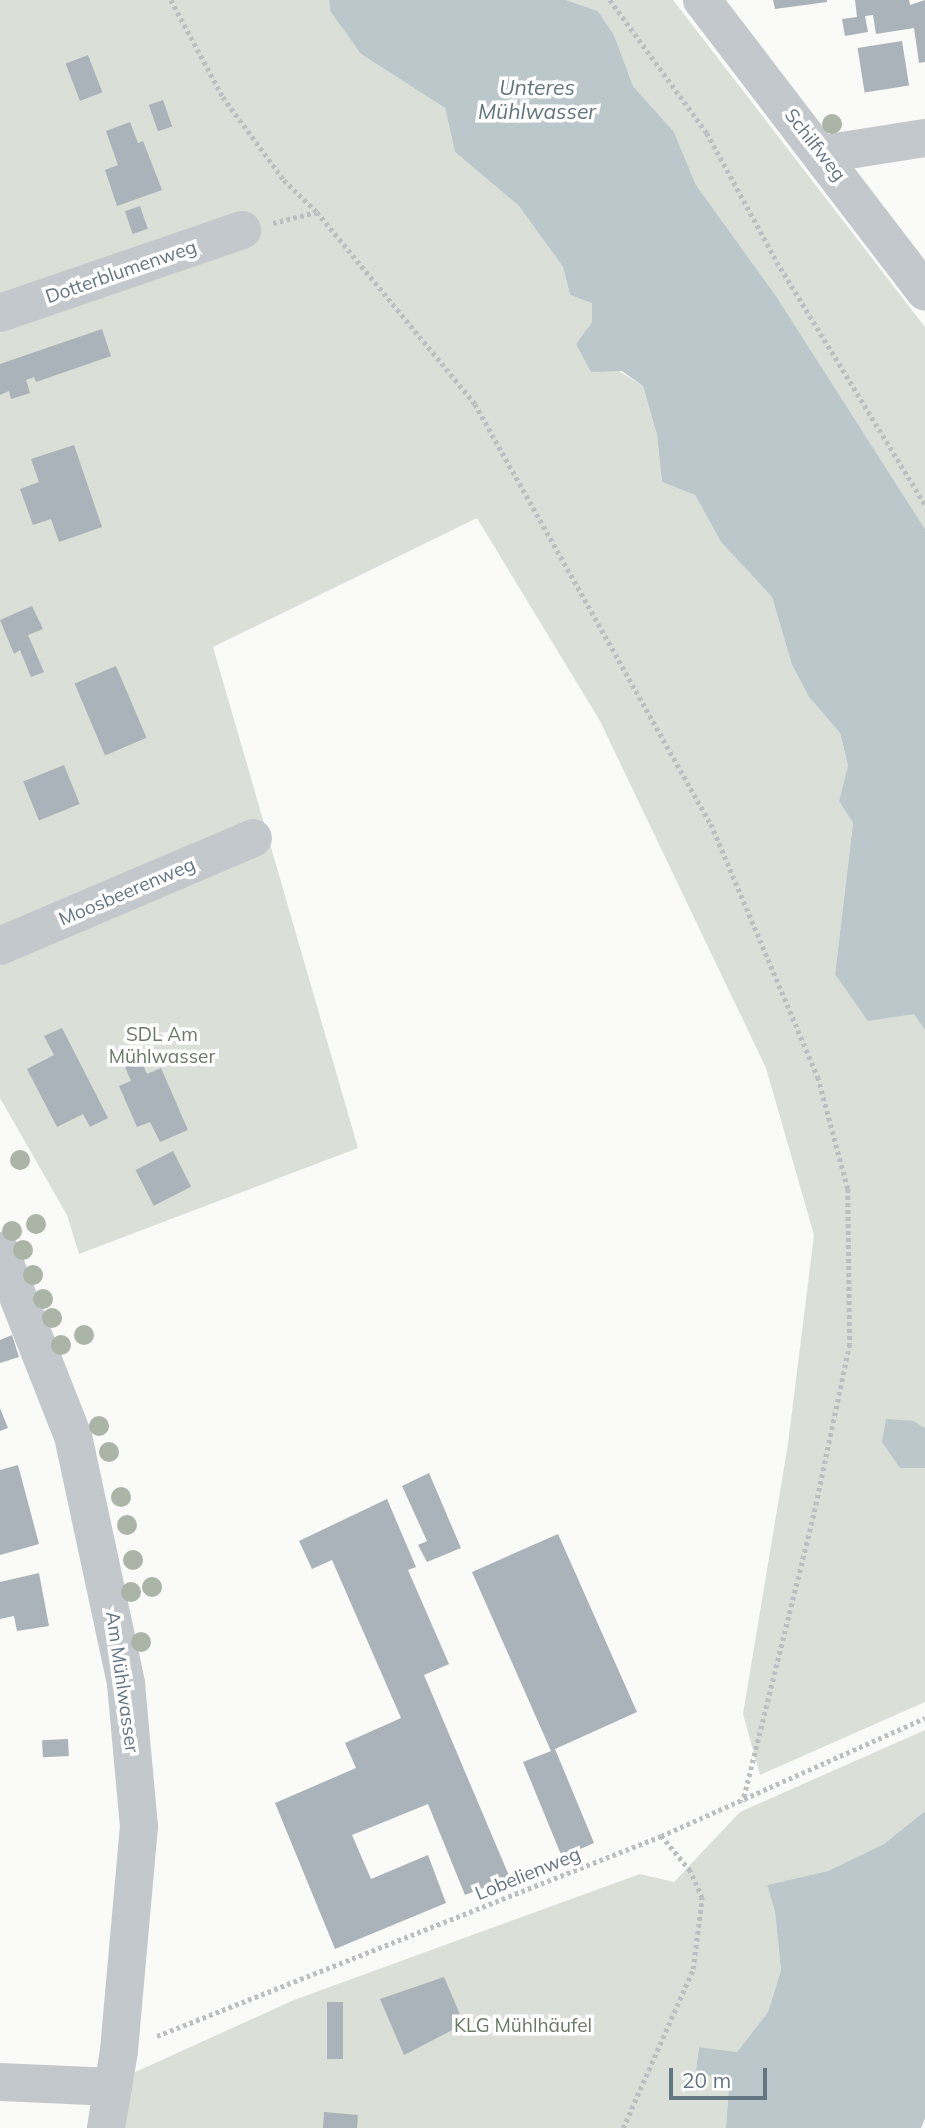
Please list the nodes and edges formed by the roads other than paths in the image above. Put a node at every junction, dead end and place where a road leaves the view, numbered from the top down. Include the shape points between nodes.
1 (702, 0) edge
2 (925, 138) edge
3 (823, 154) junction
4 (242, 230) road end
5 (925, 292) edge
6 (0, 313) edge
7 (253, 838) dead end
8 (0, 946) edge
9 (0, 1251) edge
10 (0, 2081) edge
11 (113, 2087) junction
12 (106, 2128) edge

1 - 3 street, Schilfweg
2 - 3 street
3 - 5 street, Schilfweg
4 - 6 street, Dotterblumenweg
7 - 8 street, Moosbeerenweg
9 - 11 street, Am Mühlwasser via 73,1436 126,1684 139,1826
10 - 11 street
11 - 12 street, Am Mühlwasser

